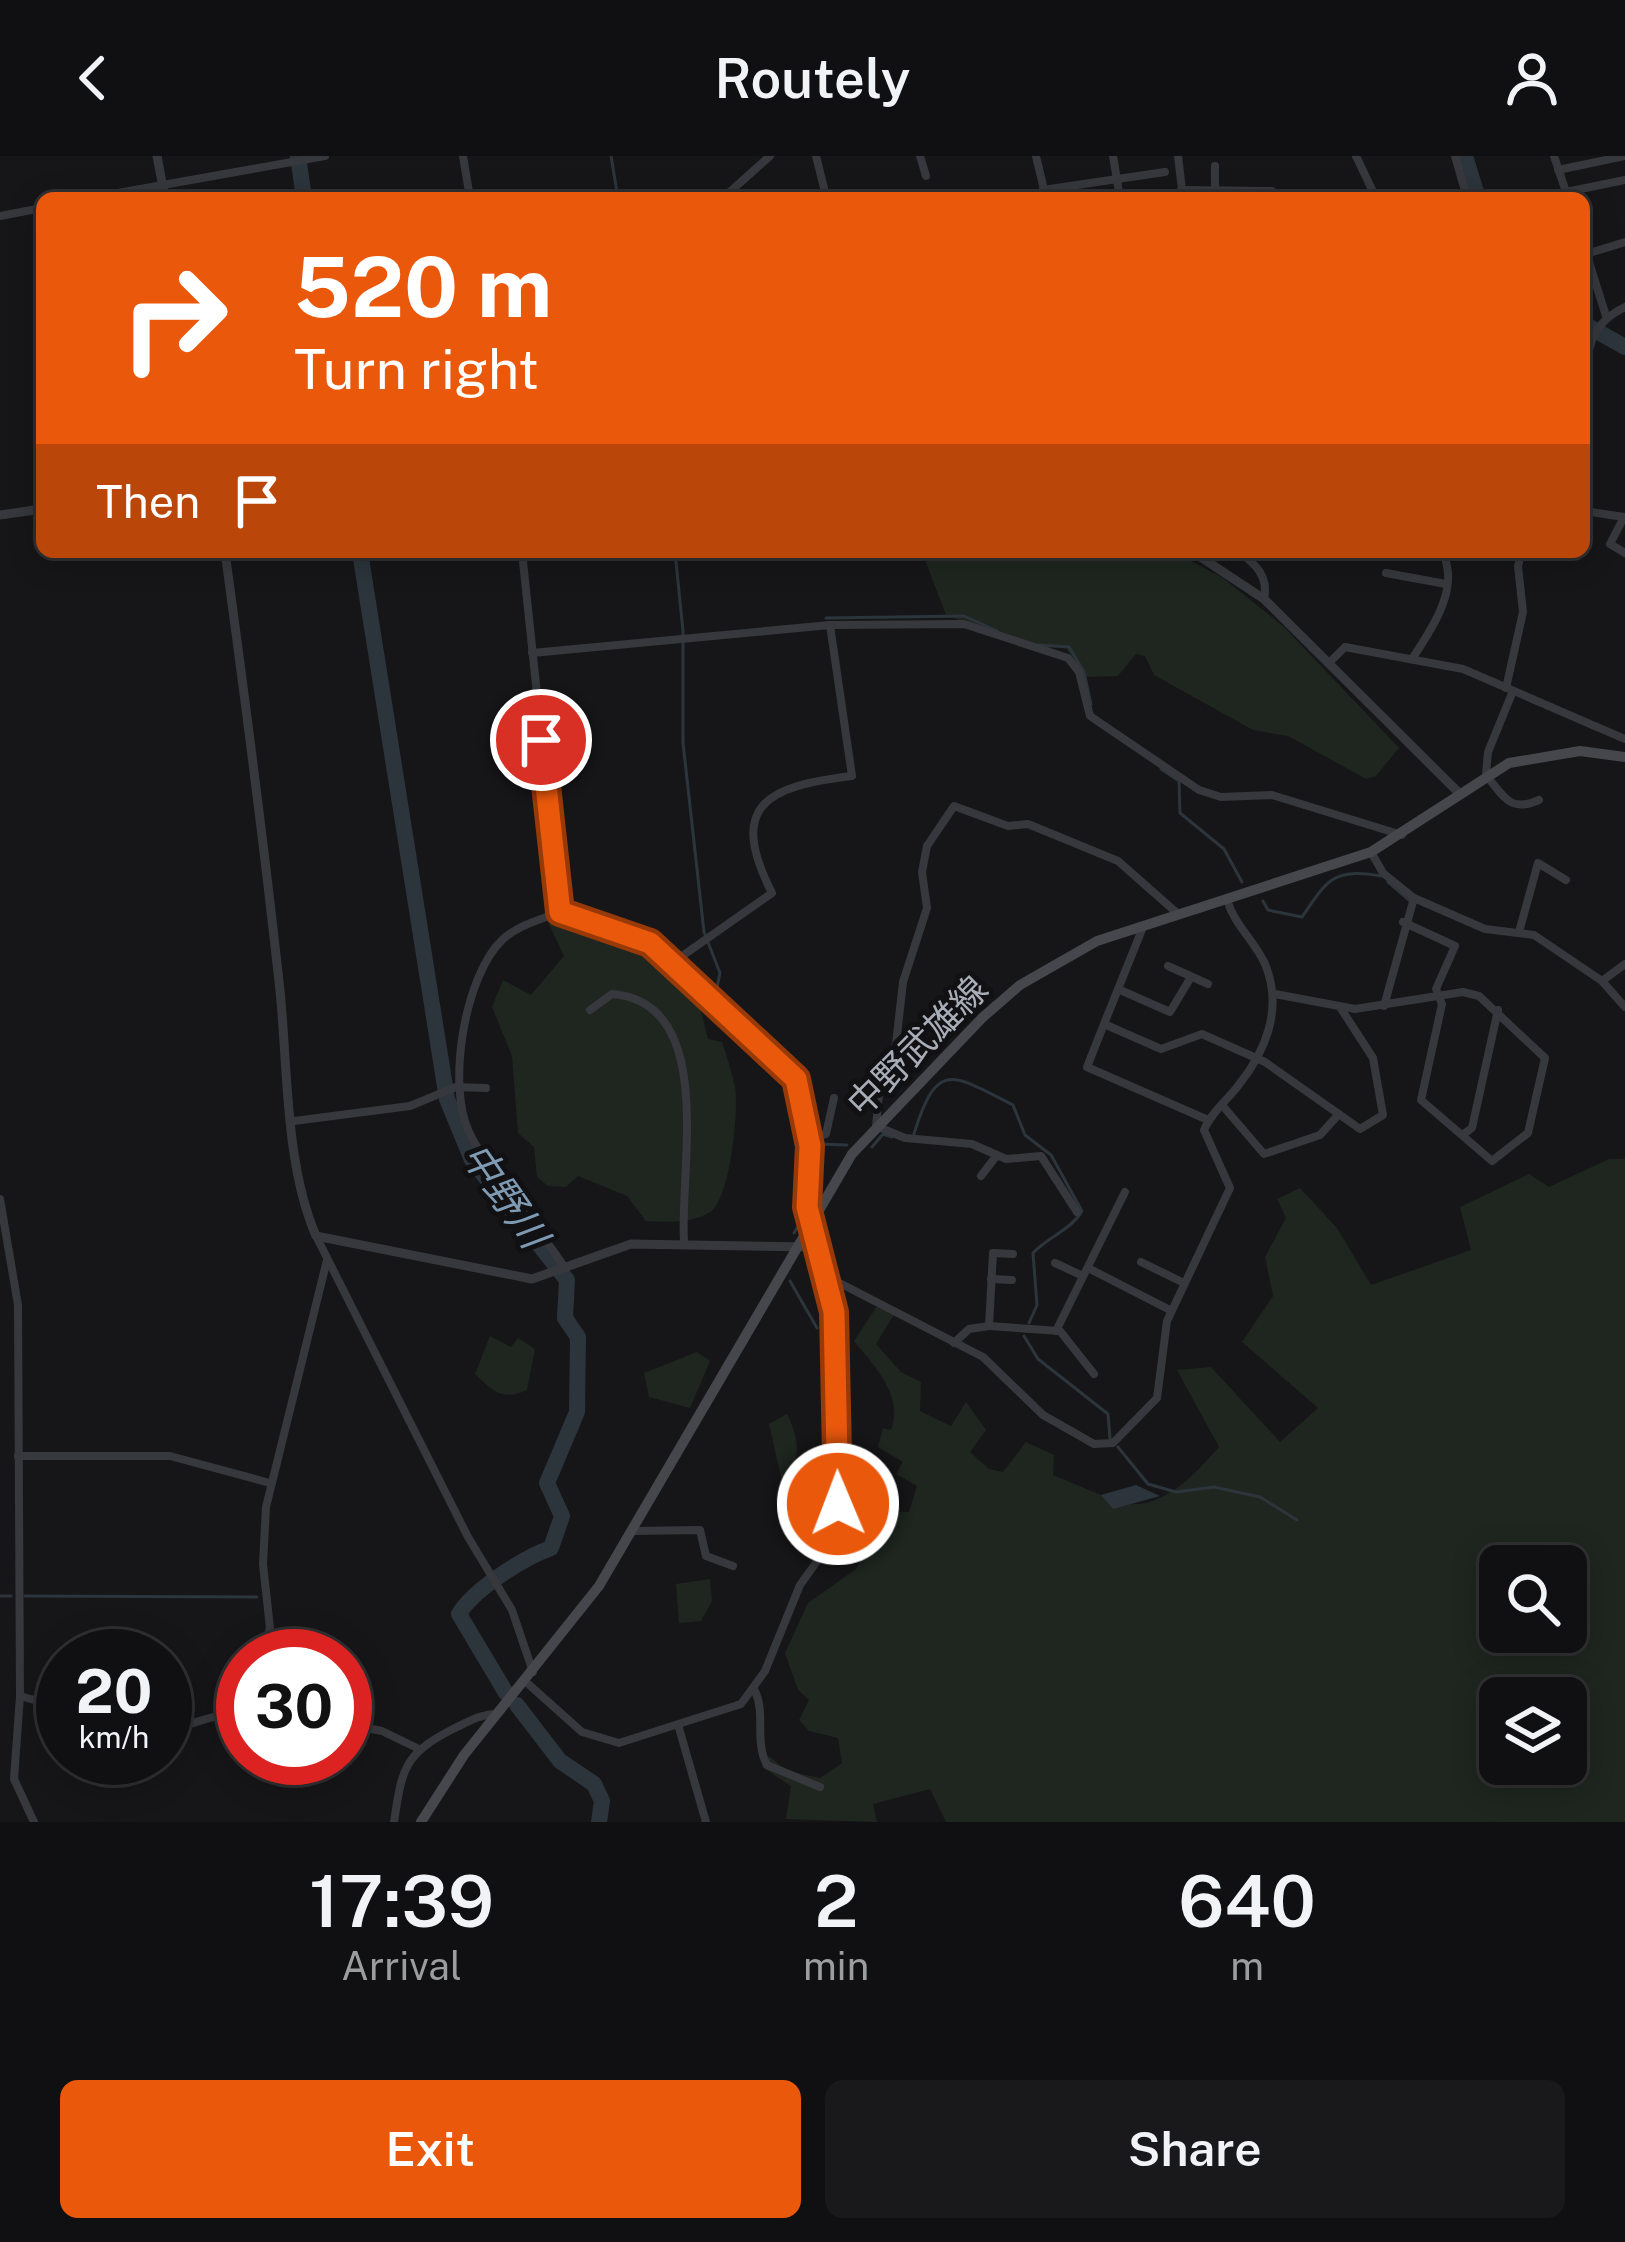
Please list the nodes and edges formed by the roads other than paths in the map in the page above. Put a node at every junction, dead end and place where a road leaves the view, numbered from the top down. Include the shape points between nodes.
1 (157, 156) edge
2 (325, 156) edge
3 (463, 156) edge
4 (770, 156) edge
5 (816, 156) edge
6 (920, 156) edge
7 (1036, 156) edge
8 (1113, 156) edge
9 (1178, 156) edge
10 (1356, 156) edge
11 (1455, 156) edge
12 (1554, 156) edge
13 (1625, 156) edge
14 (310, 158) edge
15 (760, 159) edge
16 (1215, 166) dead end
17 (1558, 170) junction
18 (1165, 172) dead end
19 (926, 176) dead end
20 (1117, 179) junction
21 (1625, 181) edge
22 (162, 183) junction
23 (824, 188) dead end
24 (1215, 190) junction
25 (1272, 191) dead end
26 (119, 192) edge
27 (164, 192) edge
28 (469, 192) edge
29 (730, 192) edge
30 (1044, 192) edge
31 (1054, 192) edge
32 (1119, 192) edge
33 (1182, 192) edge
34 (1198, 192) edge
35 (1373, 192) edge
36 (1465, 192) edge
37 (1566, 192) edge
38 (1579, 192) edge
39 (36, 209) edge
40 (0, 216) edge
41 (1625, 242) edge
42 (1590, 249) edge
43 (1590, 266) edge
44 (1625, 307) edge
45 (1606, 316) junction
46 (1590, 338) edge
47 (36, 510) edge
48 (1590, 513) edge
49 (0, 515) edge
50 (1624, 517) edge
51 (1625, 553) edge
52 (226, 558) edge
53 (523, 558) edge
54 (1204, 558) edge
55 (1246, 558) edge
56 (1520, 558) edge
57 (1446, 562) dead end
58 (1386, 572) dead end
59 (1446, 584) junction
60 (1264, 598) junction
61 (830, 626) junction
62 (532, 653) junction
63 (1412, 659) junction
64 (1330, 662) junction
65 (1510, 689) junction
66 (1625, 739) edge
67 (1625, 757) edge
68 (1486, 775) junction
69 (1460, 794) junction
70 (1539, 800) dead end
71 (1404, 835) junction
72 (1371, 852) junction
73 (1566, 880) dead end
74 (1414, 898) junction
75 (1226, 900) junction
76 (560, 912) junction
77 (1178, 913) junction
78 (1403, 922) junction
79 (1145, 923) junction
80 (1519, 932) junction
81 (675, 961) junction
82 (1625, 964) edge
83 (1168, 966) dead end
84 (1192, 976) junction
85 (1602, 981) junction
86 (1208, 984) dead end
87 (1118, 989) junction
88 (1275, 994) junction
89 (1439, 997) junction
90 (1339, 1006) junction
91 (1384, 1006) junction
92 (1625, 1007) edge
93 (590, 1010) dead end
94 (1498, 1010) junction
95 (1104, 1024) junction
96 (1258, 1058) junction
97 (456, 1087) junction
98 (486, 1088) dead end
99 (834, 1098) dead end
100 (1222, 1106) junction
101 (1339, 1114) junction
102 (1208, 1120) junction
103 (293, 1121) junction
104 (876, 1126) junction
105 (1465, 1133) junction
106 (808, 1138) junction
107 (997, 1155) junction
108 (981, 1176) dead end
109 (1125, 1192) dead end
110 (0, 1199) edge
111 (1077, 1212) dead end
112 (809, 1214) junction
113 (316, 1236) junction
114 (684, 1242) junction
115 (796, 1245) junction
116 (814, 1247) junction
117 (1013, 1254) dead end
118 (328, 1258) junction
119 (1055, 1262) dead end
120 (1142, 1262) dead end
121 (565, 1268) junction
122 (1085, 1272) junction
123 (826, 1276) junction
124 (991, 1279) junction
125 (1012, 1280) dead end
126 (1184, 1283) junction
127 (1171, 1310) junction
128 (989, 1326) junction
129 (1056, 1331) junction
130 (954, 1343) junction
131 (1094, 1375) dead end
132 (18, 1456) junction
133 (270, 1483) junction
134 (633, 1531) junction
135 (733, 1566) dead end
136 (270, 1629) edge
137 (530, 1678) junction
138 (754, 1691) junction
139 (20, 1696) junction
140 (36, 1700) edge
141 (498, 1714) junction
142 (679, 1728) junction
143 (372, 1729) edge
144 (417, 1748) junction
145 (820, 1787) dead end
146 (34, 1822) edge
147 (394, 1822) edge
148 (421, 1822) edge
149 (706, 1822) edge

1 - 22 street
2 - 14 street
3 - 28 street
4 - 15 street
5 - 23 street
6 - 19 street
7 - 30 street
8 - 20 street
9 - 33 street
10 - 35 street
11 - 36 street
12 - 17 street
13 - 17 street
14 - 22 street
15 - 29 street
16 - 24 street
17 - 37 street
18 - 20 street
20 - 31 street
20 - 32 street
21 - 38 street
22 - 26 street
22 - 27 street
24 - 25 street
24 - 34 street
39 - 40 street
41 - 42 street
43 - 45 street
44 - 45 street
45 - 46 street
47 - 49 street
48 - 50 street
50 - 51 street via 1610,544
52 - 103 street
53 - 62 street
54 - 60 street
55 - 60 street via 1261,571
56 - 65 street via 1523,612
57 - 59 street
58 - 59 street
59 - 63 street via 1441,610
60 - 64 street
61 - 62 street
61 - 71 street via 964,624 1055,653 1079,672 1094,718 1199,790 1272,795
61 - 81 street via 852,776 768,797 750,834 772,893
62 - 76 street
63 - 64 street via 1345,647
63 - 65 street via 1463,668
64 - 69 street
65 - 66 street
65 - 68 street
67 - 68 main road, 中野武雄線 via 1540,754
68 - 69 main road, 中野武雄線
68 - 70 street via 1511,806
69 - 71 main road, 中野武雄線
71 - 72 main road, 中野武雄線
72 - 74 street
72 - 75 main road, 中野武雄線
73 - 80 street via 1538,863
74 - 78 street
74 - 80 street via 1485,929
75 - 77 main road, 中野武雄線
75 - 88 street
76 - 81 street via 650,943
76 - 97 street via 500,941 483,967
77 - 79 main road, 中野武雄線
77 - 104 street via 1118,861 1028,824 1008,826 954,806 927,846 928,908 903,982 896,1044 881,1074
78 - 89 street via 1455,946
78 - 91 street
79 - 87 street
79 - 104 main road, 中野武雄線 via 1019,986
80 - 85 street via 1548,941
81 - 106 street via 796,1079
82 - 85 street
83 - 84 street
84 - 86 street
84 - 87 street via 1170,1012
85 - 92 street
87 - 95 street
88 - 90 street
88 - 96 street
89 - 91 street
89 - 94 street via 1463,992
89 - 105 street via 1421,1100
90 - 91 street
90 - 101 street via 1373,1058 1383,1115 1360,1129
93 - 114 street via 612,994 630,996 665,1018 674,1034 685,1076
94 - 105 street
94 - 105 street via 1545,1058 1528,1133 1492,1161
95 - 96 street via 1161,1049 1202,1034
95 - 102 street via 1087,1067
96 - 100 street
96 - 101 street
97 - 98 street
97 - 103 street via 410,1106
97 - 121 street via 470,1134
99 - 106 street via 826,1134
100 - 101 street via 1264,1154 1320,1135
100 - 102 street
102 - 126 street via 1206,1144 1230,1188
103 - 113 street
104 - 107 street
104 - 112 main road, 中野武雄線
106 - 112 street
107 - 108 street
107 - 111 street via 1041,1156
109 - 122 street
110 - 132 street via 19,1305
112 - 115 main road, 中野武雄線
112 - 116 street
113 - 118 street
113 - 121 street via 520,1277
114 - 115 street
114 - 121 street via 617,1245
115 - 116 street
115 - 134 main road, 中野武雄線
116 - 123 street
117 - 124 street via 992,1253
118 - 133 street
118 - 137 street via 497,1583
119 - 122 street
120 - 126 street
122 - 127 street
122 - 129 street
123 - 130 street
123 - 138 street via 836,1351 837,1524 794,1596
124 - 125 street
124 - 128 street
126 - 127 street
127 - 130 street via 1153,1407 1106,1446 1043,1415 983,1357
128 - 129 street
128 - 130 street via 969,1329
129 - 131 street
132 - 133 street via 170,1456
132 - 139 street
133 - 136 street via 263,1564
134 - 135 street via 700,1531 706,1556
134 - 137 main road, 中野武雄線
137 - 141 main road, 中野武雄線
137 - 142 street via 582,1732 604,1741
138 - 142 street via 725,1712
138 - 145 street via 767,1765
139 - 140 street
139 - 146 street via 14,1779
141 - 144 street
141 - 148 main road, 中野武雄線
142 - 149 street
143 - 144 street
144 - 147 street

